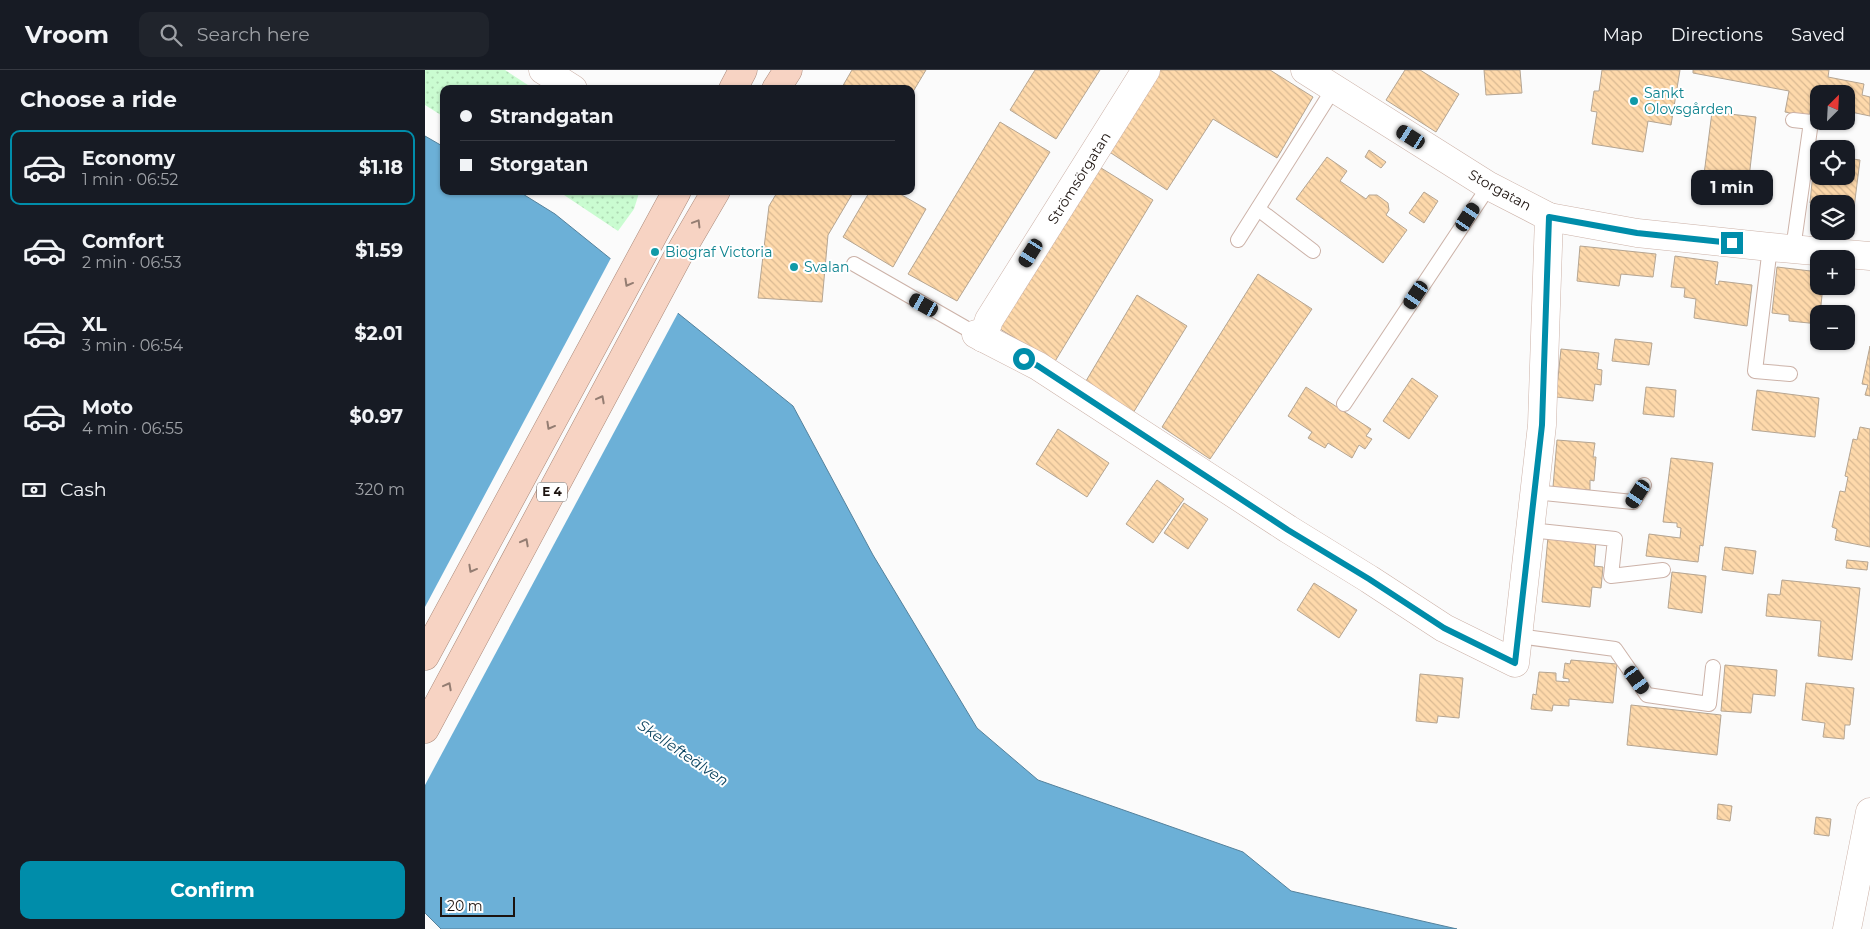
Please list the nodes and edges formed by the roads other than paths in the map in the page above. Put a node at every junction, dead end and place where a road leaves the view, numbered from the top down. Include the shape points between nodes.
1 (543, 70) edge
2 (743, 70) edge
3 (788, 70) edge
4 (1146, 70) edge
5 (1305, 70) edge
6 (567, 85) edge
7 (735, 85) edge
8 (779, 85) edge
9 (1334, 88) junction
10 (1793, 120) dead end
11 (1489, 186) junction
12 (675, 195) edge
13 (714, 195) edge
14 (1258, 209) junction
15 (1549, 217) junction
16 (1238, 240) dead end
17 (1782, 248) junction
18 (1313, 251) dead end
19 (1870, 256) edge
20 (854, 264) dead end
21 (979, 336) junction
22 (1790, 374) dead end
23 (1344, 404) dead end
24 (1644, 485) dead end
25 (1534, 492) junction
26 (1530, 530) junction
27 (1663, 570) dead end
28 (1518, 636) junction
29 (425, 656) edge
30 (1713, 667) dead end
31 (425, 729) edge
32 (1870, 812) edge
33 (1847, 929) edge

1 - 6 street
2 - 7 highway
3 - 8 highway
4 - 21 street, Strömsörgatan
5 - 9 street, Storgatan
9 - 11 street, Storgatan
9 - 14 lane
10 - 17 lane via 1811,122
11 - 15 street, Storgatan
11 - 23 lane
12 -> 29 highway, E 4
31 -> 13 highway, E 4
14 - 16 lane
14 - 18 lane
15 - 17 street, Storgatan via 1637,233
15 - 25 street via 1542,425
17 - 19 street, Storgatan
17 - 22 lane via 1755,371
20 - 21 lane
21 - 28 street via 1038,366 1444,628 1515,663
24 - 25 lane via 1633,502
25 - 26 street
26 - 27 lane via 1615,539 1611,576
26 - 28 street
28 - 30 lane via 1615,649 1647,694 1709,704
32 - 33 street

